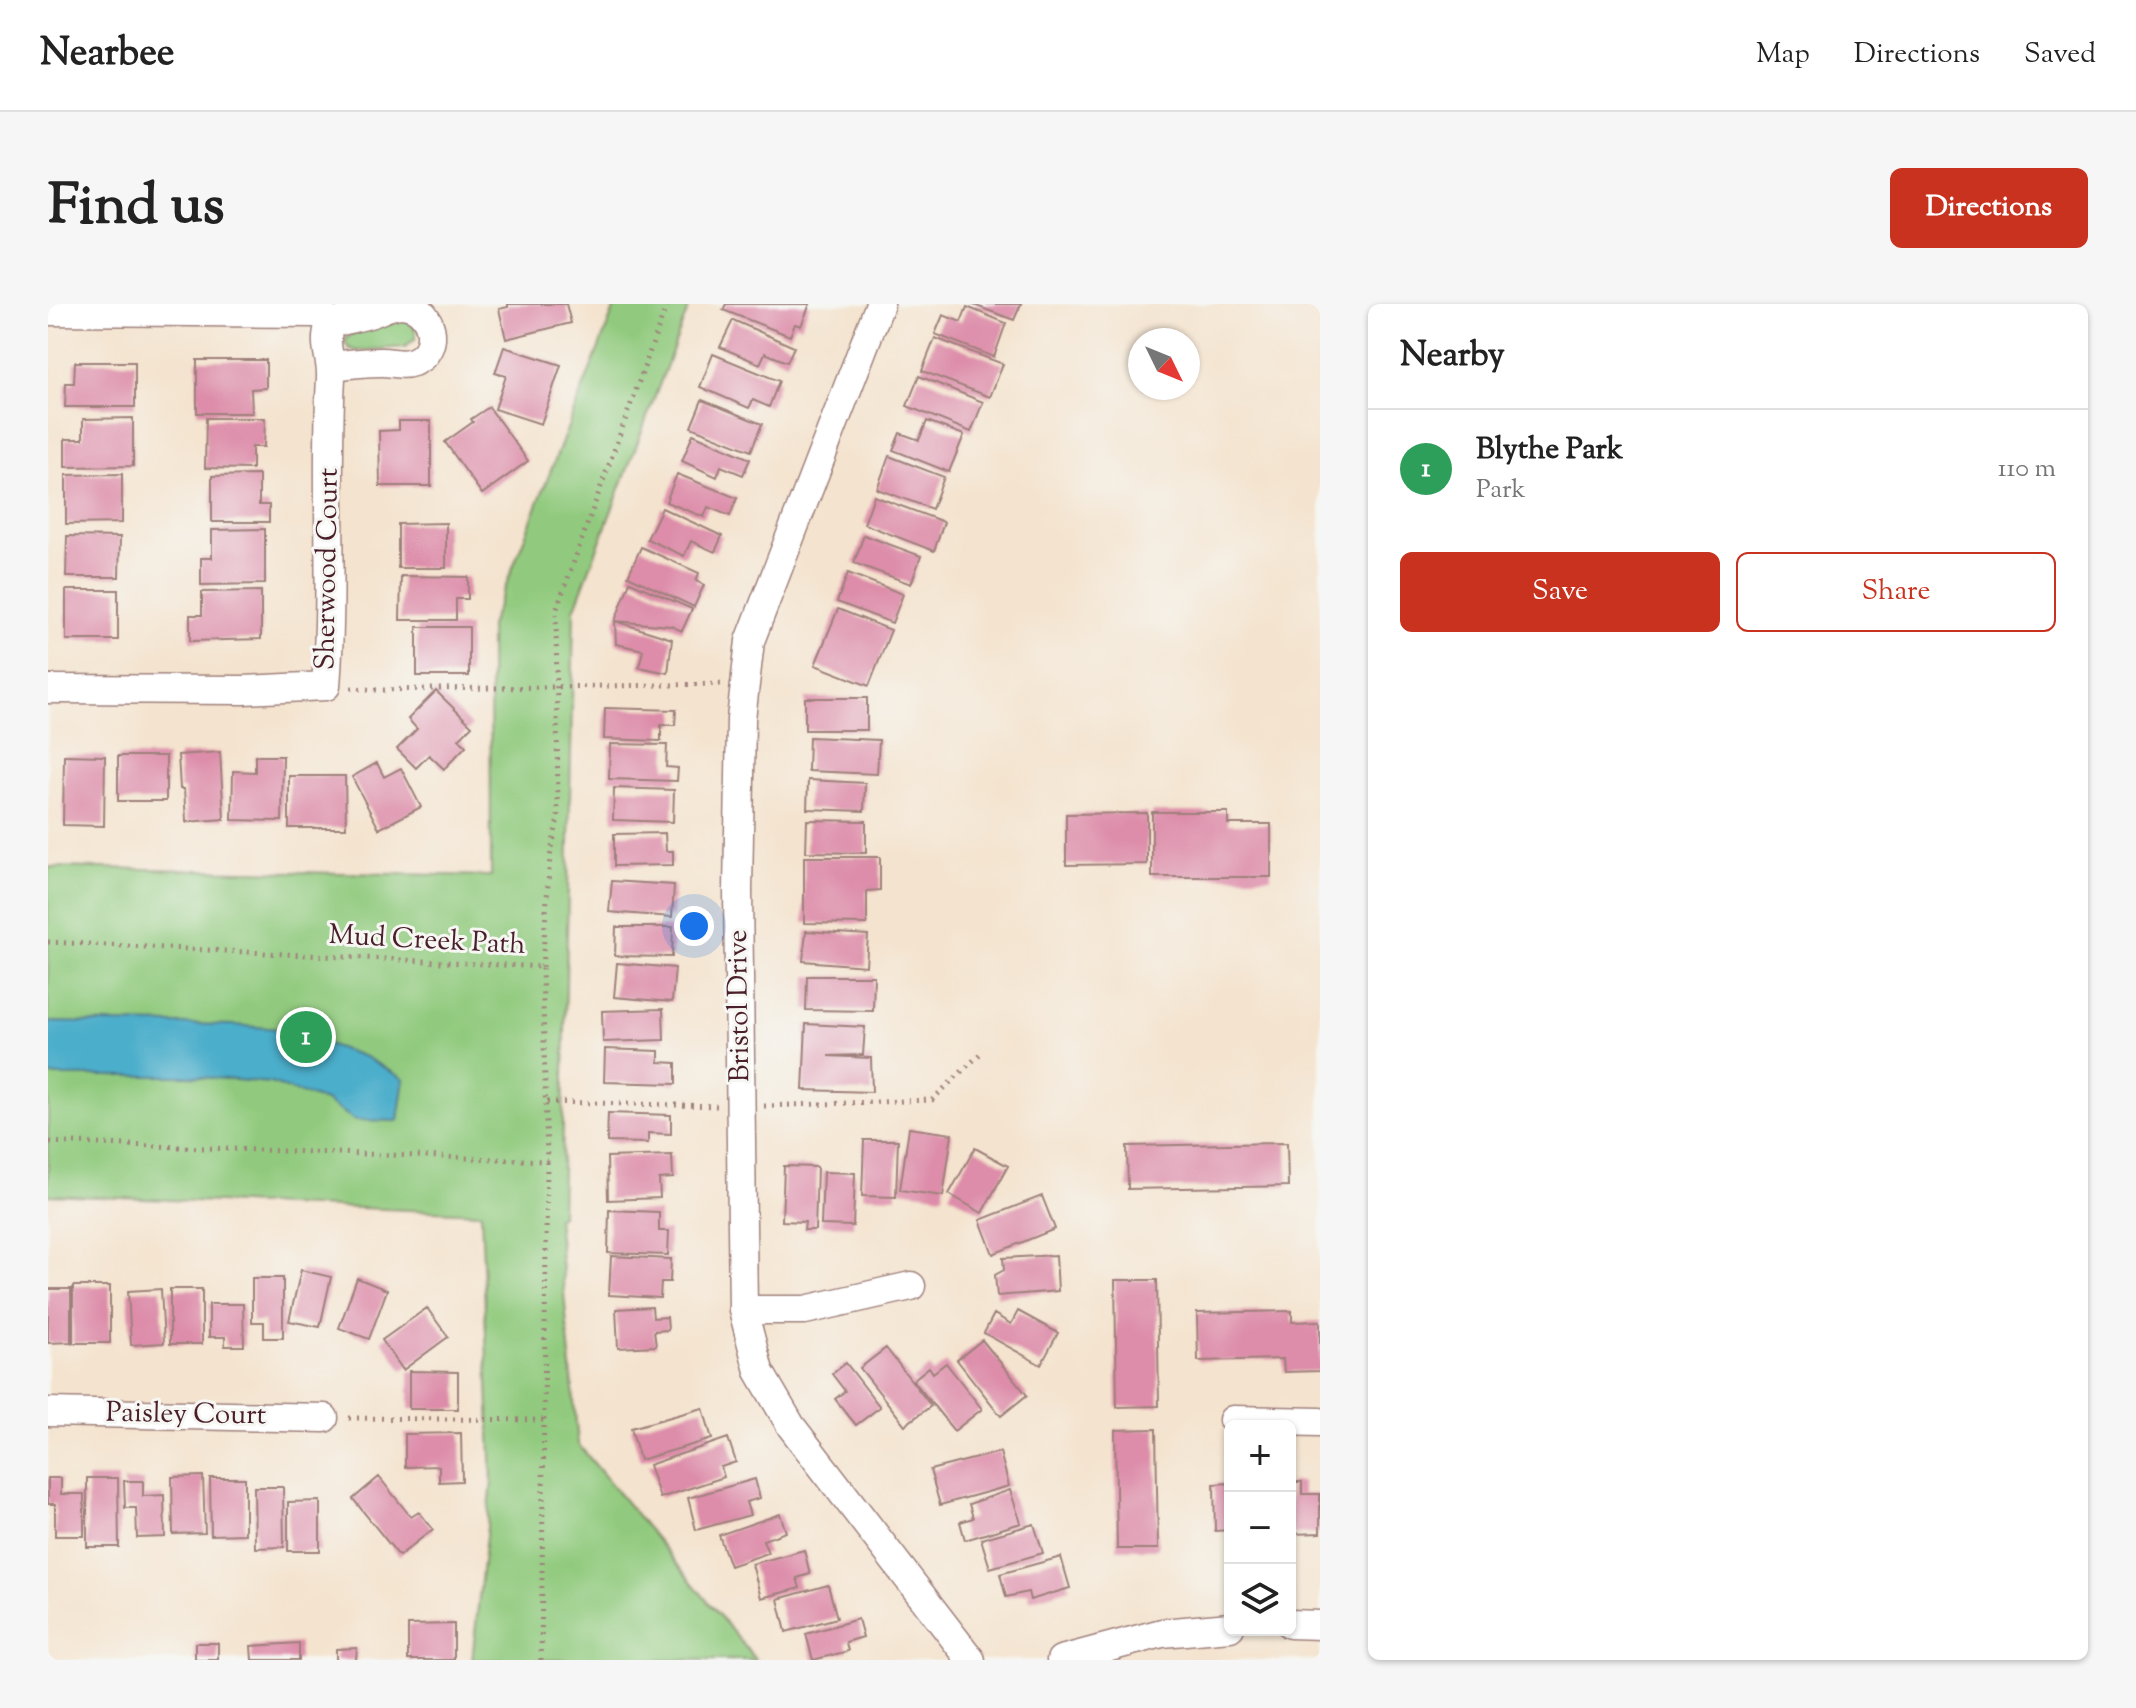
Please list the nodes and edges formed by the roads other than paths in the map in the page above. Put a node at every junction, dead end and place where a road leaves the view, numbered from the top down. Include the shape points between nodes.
1 (880, 304) edge
2 (48, 311) edge
3 (330, 324) junction
4 (332, 366) junction
5 (48, 689) edge
6 (911, 1286) dead end
7 (743, 1310) junction
8 (48, 1412) edge
9 (324, 1418) road end
10 (1296, 1421) edge
11 (1320, 1422) edge
12 (1296, 1624) edge
13 (1320, 1625) edge
14 (1224, 1628) edge
15 (971, 1660) edge
16 (1061, 1660) edge

1 - 7 street, Bristol Drive via 750,641 741,719 738,891
2 - 3 street via 316,313
3 - 4 street, Sherwood Court via 326,344
3 - 4 street via 401,304 419,309 432,334 425,352 410,363
4 - 5 street, Sherwood Court via 326,686
6 - 7 street via 805,1310
7 - 15 street, Bristol Drive via 759,1371 791,1426
8 - 9 street, Paisley Court
10 - 11 street
12 - 13 street
14 - 16 street via 1162,1633

